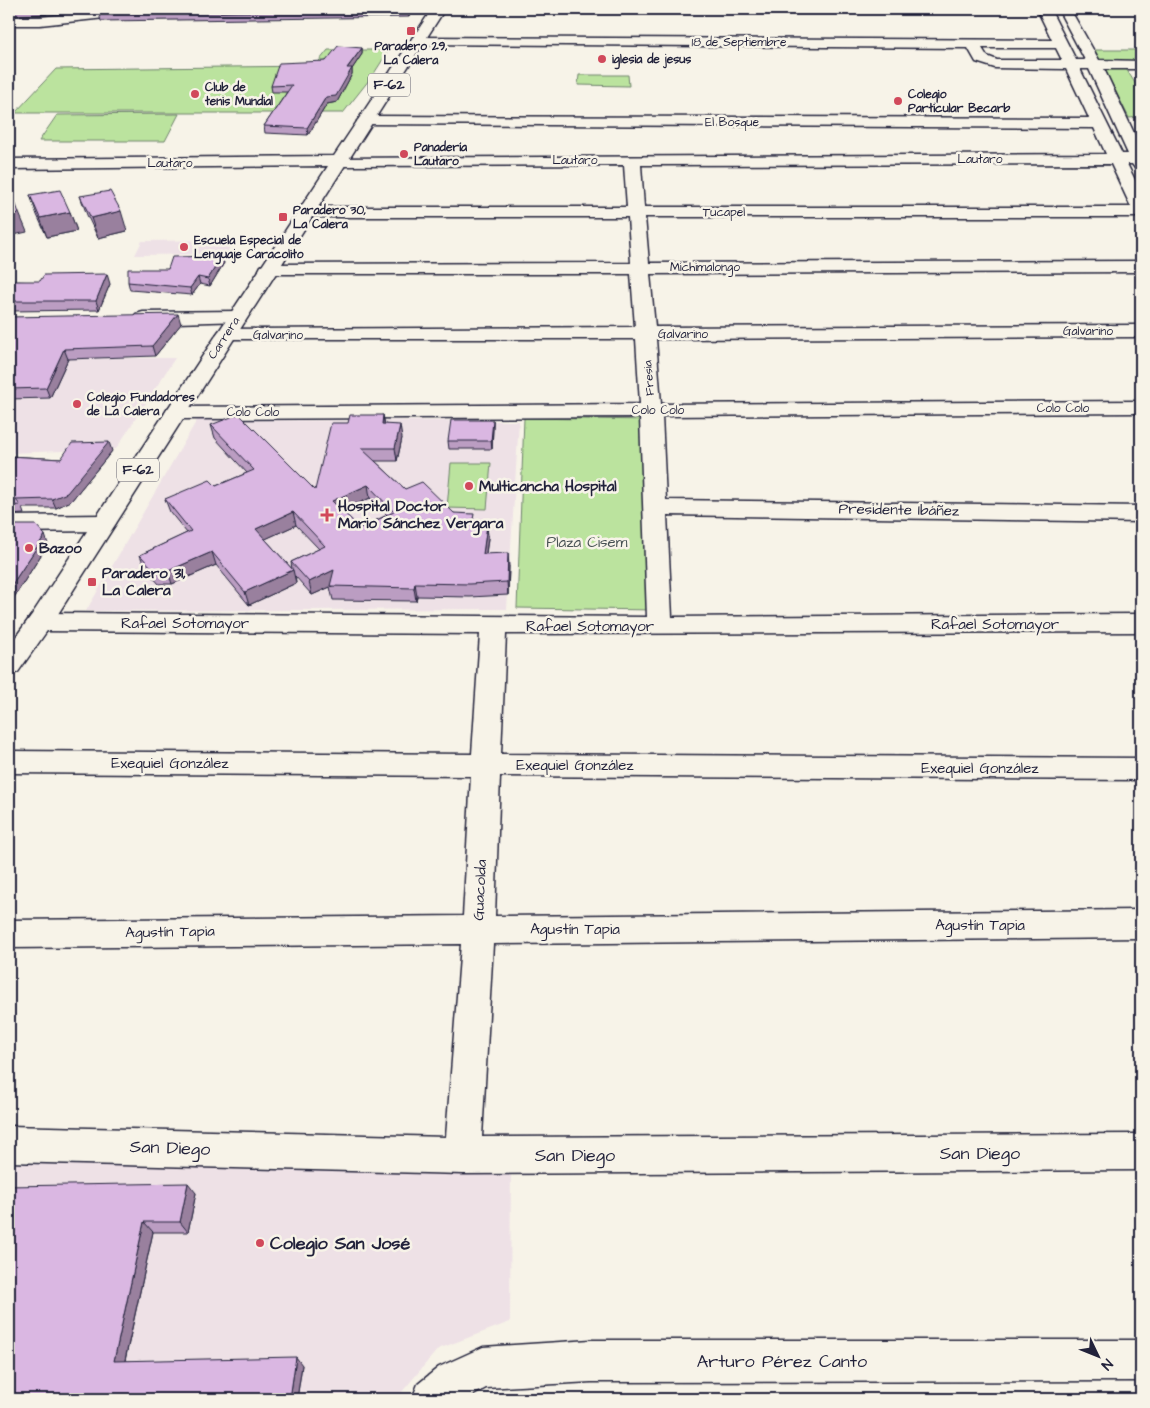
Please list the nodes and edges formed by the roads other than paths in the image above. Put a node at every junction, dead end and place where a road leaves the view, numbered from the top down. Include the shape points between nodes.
1 (438, 9) edge
2 (1044, 9) edge
3 (1064, 9) edge
4 (210, 11) edge
5 (9, 21) edge
6 (418, 40) junction
7 (973, 43) junction
8 (1061, 44) junction
9 (1071, 64) junction
10 (1094, 64) junction
11 (1141, 65) edge
12 (365, 121) junction
13 (1100, 123) junction
14 (1117, 158) junction
15 (632, 160) junction
16 (339, 161) junction
17 (1140, 161) edge
18 (276, 162) junction
19 (9, 164) edge
20 (323, 186) junction
21 (1141, 210) edge
22 (306, 212) junction
23 (635, 212) junction
24 (640, 267) junction
25 (1141, 267) edge
26 (268, 270) junction
27 (120, 318) edge
28 (232, 326) junction
29 (1141, 331) edge
30 (646, 334) junction
31 (1141, 407) edge
32 (651, 410) junction
33 (176, 413) junction
34 (656, 507) junction
35 (1141, 514) edge
36 (104, 523) junction
37 (9, 524) edge
38 (40, 622) junction
39 (1141, 623) edge
40 (493, 625) junction
41 (660, 626) junction
42 (9, 666) edge
43 (9, 762) edge
44 (487, 764) junction
45 (1141, 769) edge
46 (1141, 924) edge
47 (478, 929) junction
48 (9, 934) edge
49 (9, 1144) edge
50 (1141, 1152) edge
51 (463, 1156) junction
52 (1141, 1361) edge
53 (433, 1399) edge

1 - 6 street, Carrera / F-62
2 - 8 street
3 - 10 street
4 - 5 street
6 - 7 street, 18 de Septiembre
6 - 12 street, Carrera / F-62
7 - 8 street, 18 de Septiembre
7 - 9 street via 986,62
8 - 9 street
9 - 10 street
9 - 13 street
10 - 11 street
10 - 17 street via 1127,120
12 - 13 street, El Bosque
12 - 16 street, Carrera / F-62
13 - 14 street
14 - 15 street, Lautaro
14 - 17 street, Lautaro
14 - 21 street
15 - 16 street, Lautaro
15 - 23 street, Fresia
16 - 18 street, Lautaro
16 - 20 street, Carrera / F-62
18 - 19 street, Lautaro
18 - 20 street via 310,173
20 - 22 street, Carrera / F-62
21 - 23 street, Tucapel
22 - 23 street, Tucapel
22 - 26 street, Carrera / F-62
23 - 24 street, Fresia
24 - 25 street, Michimalongo
24 - 26 street, Michimalongo
24 - 30 street, Fresia
26 - 28 street, Carrera / F-62
27 - 28 street, Galvarino
28 - 30 street, Galvarino
28 - 33 street, Carrera / F-62
29 - 30 street, Galvarino
30 - 32 street, Fresia
31 - 32 street, Colo Colo
32 - 33 street, Colo Colo
32 - 34 street, Fresia
33 - 36 street, Carrera / F-62
34 - 35 street, Presidente Ibáñez
34 - 41 street, Fresia
36 - 37 street
36 - 38 street, Carrera / F-62
38 - 40 street, Rafael Sotomayor
38 - 42 street, Carrera / F-62
39 - 41 street, Rafael Sotomayor
40 - 41 street, Rafael Sotomayor
40 - 44 street, Guacolda
43 - 44 street, Exequiel González
44 - 45 street, Exequiel González
44 - 47 street, Guacolda
46 - 47 street, Agustín Tapia
47 - 48 street, Agustín Tapia
47 - 51 street, Guacolda
49 - 51 street, San Diego
50 - 51 street, San Diego
52 - 53 street, Arturo Pérez Canto via 591,1361 483,1368 454,1382

